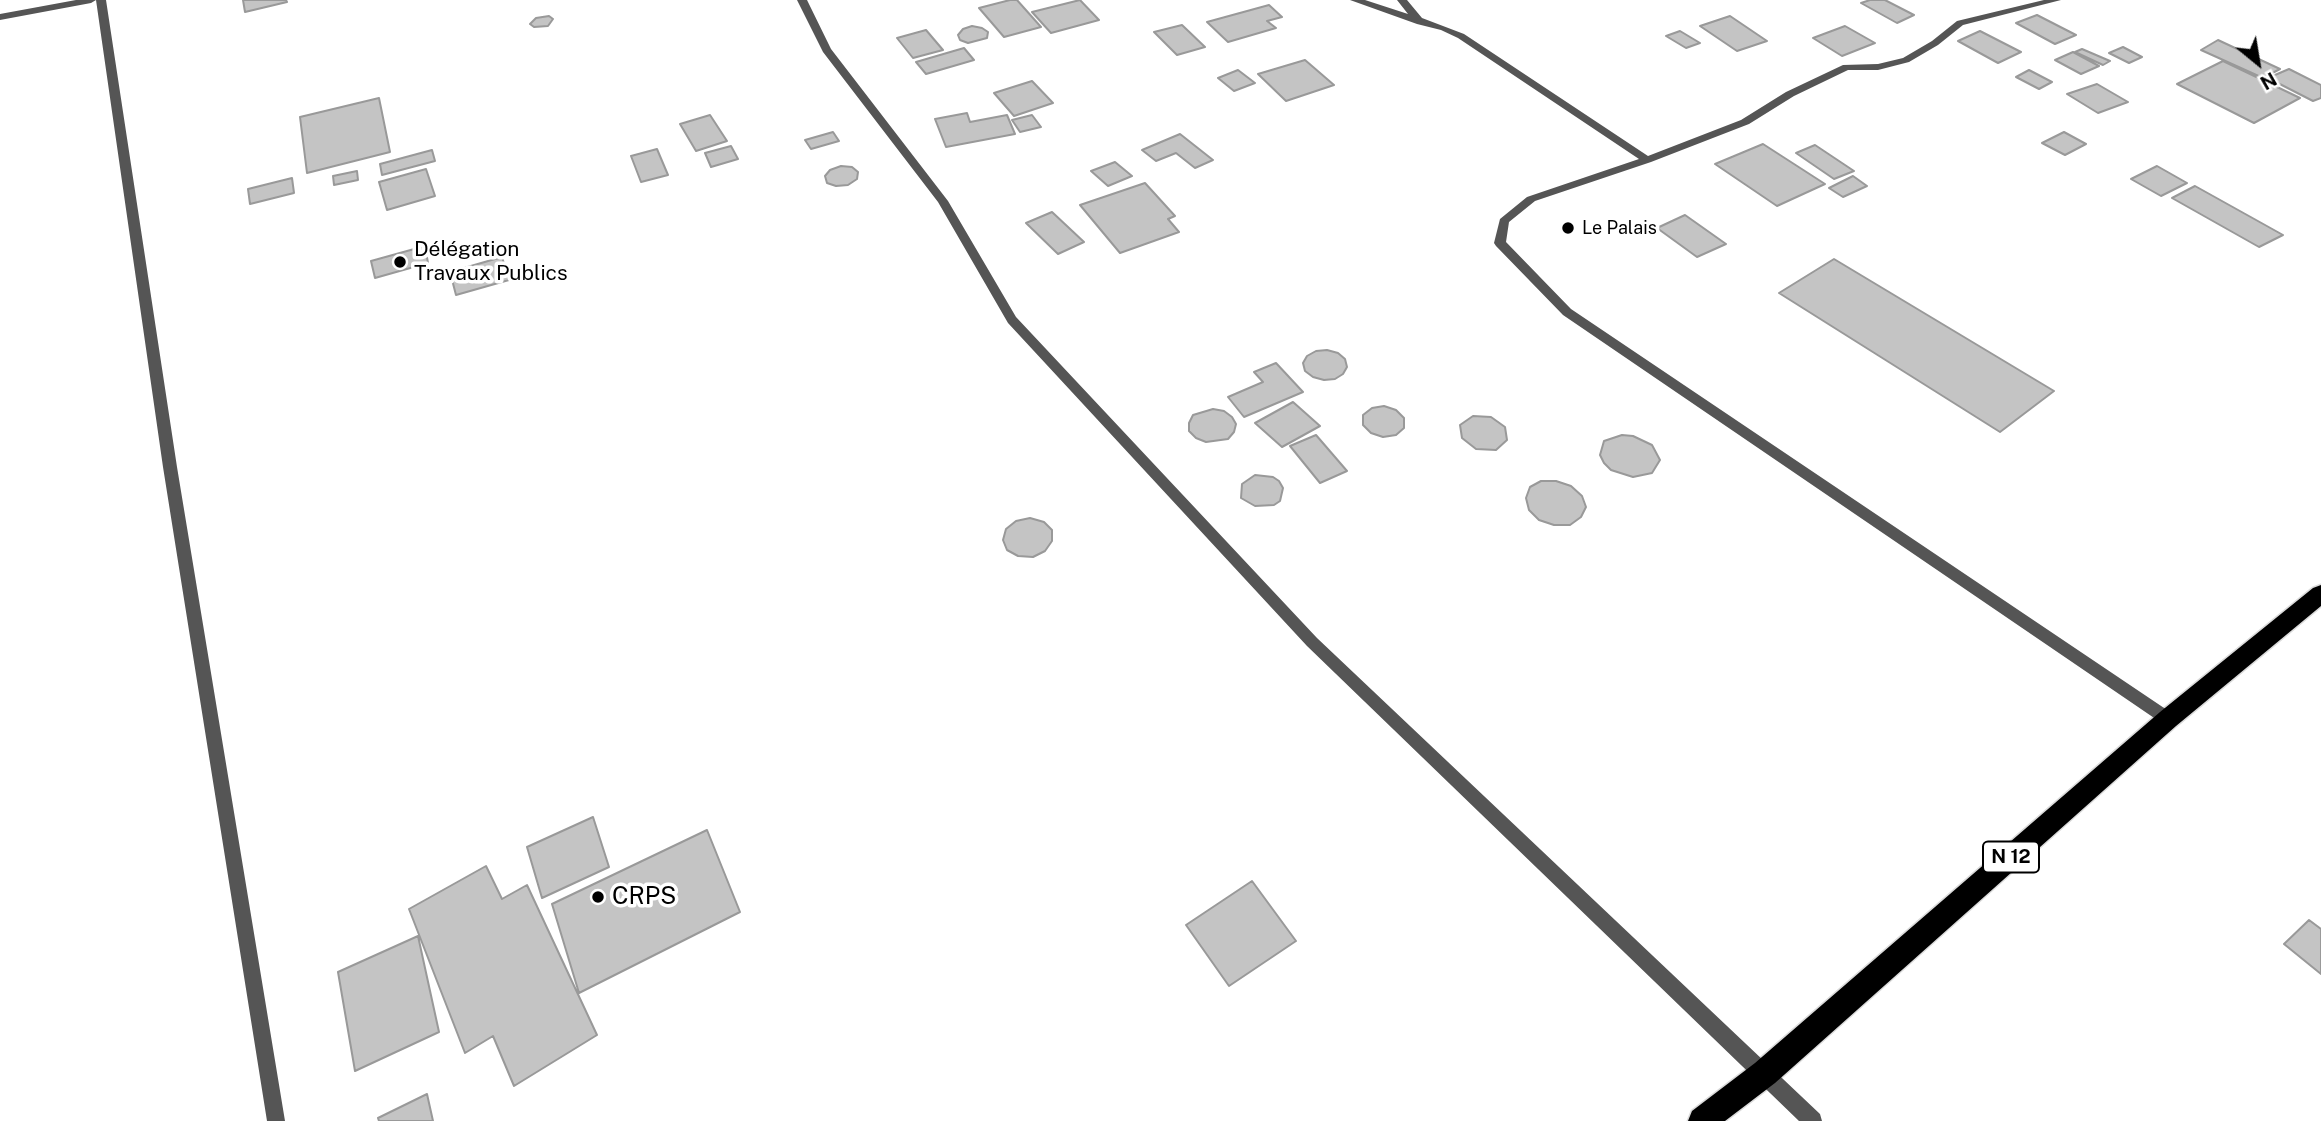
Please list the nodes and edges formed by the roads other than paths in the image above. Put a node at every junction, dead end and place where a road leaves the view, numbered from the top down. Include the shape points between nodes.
1 (91, 0) edge
2 (101, 0) edge
3 (803, 0) edge
4 (1355, 0) edge
5 (1402, 0) edge
6 (2056, 0) edge
7 (0, 17) edge
8 (1420, 22) junction
9 (1647, 160) junction
10 (2321, 594) edge
11 (2168, 719) junction
12 (1765, 1073) junction
13 (276, 1121) edge
14 (1702, 1121) edge
15 (1813, 1121) edge

1 - 7 street
2 - 13 street via 170,467
3 - 12 street via 826,50 943,201 1012,320 1311,642
4 - 8 street
5 - 8 street
6 - 9 street via 1960,23 1906,60 1878,68 1846,67 1745,122
8 - 9 street via 1461,36
9 - 11 street via 1531,199 1504,221 1500,243 1567,312
10 - 11 highway, N 12
11 - 12 highway, N 12
12 - 14 highway, N 12
12 - 15 street

